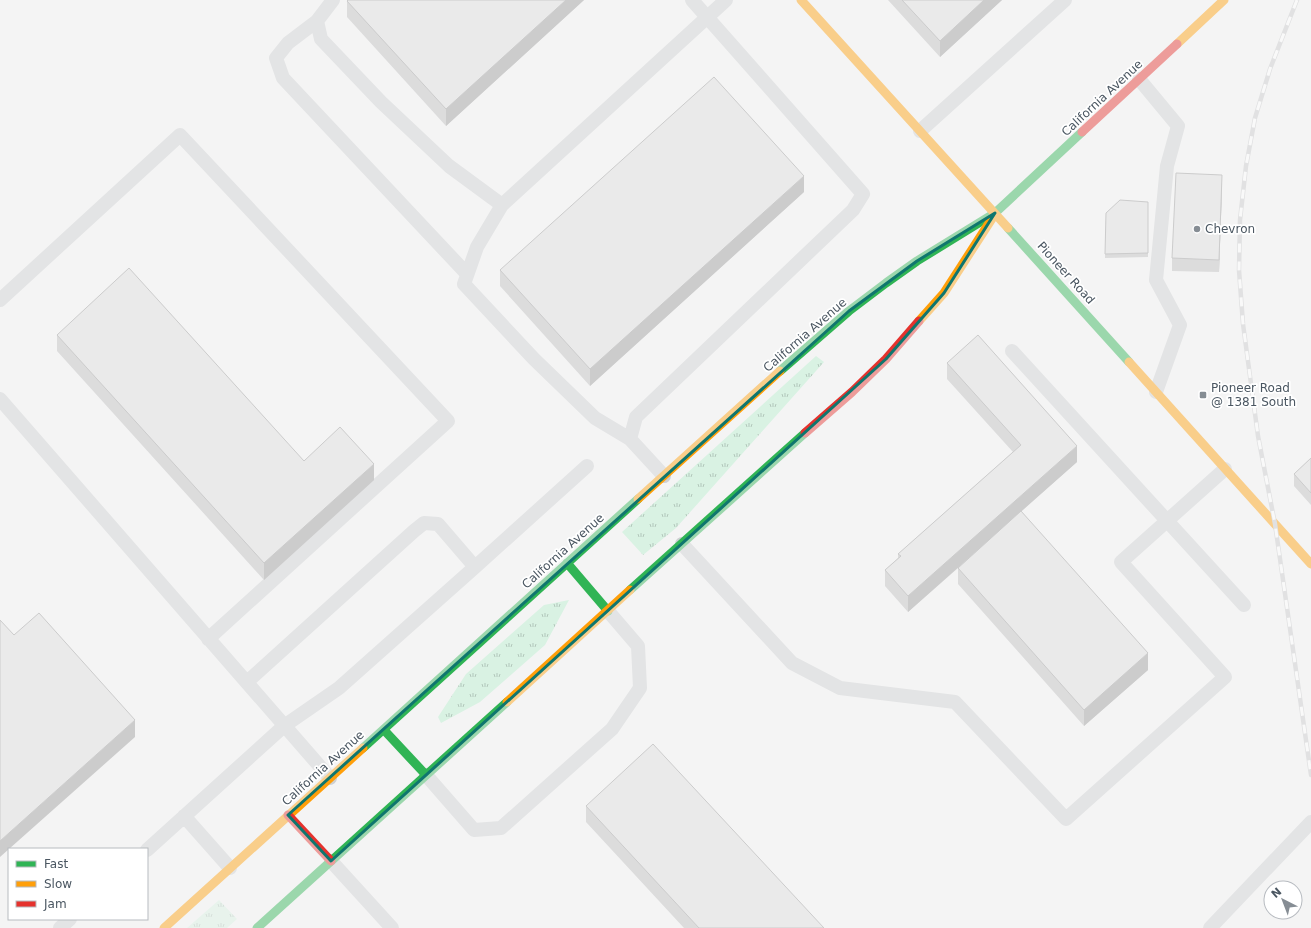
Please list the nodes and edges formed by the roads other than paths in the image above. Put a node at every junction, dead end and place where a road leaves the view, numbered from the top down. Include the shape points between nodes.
1 (333, 0) edge
2 (692, 0) edge
3 (726, 0) edge
4 (802, 0) edge
5 (1065, 0) edge
6 (1224, 0) edge
7 (707, 17) junction
8 (317, 21) junction
9 (1139, 79) junction
10 (920, 131) junction
11 (502, 205) junction
12 (995, 213) junction
13 (467, 274) junction
14 (0, 300) edge
15 (1012, 351) dead end
16 (1156, 392) junction
17 (0, 399) edge
18 (630, 439) junction
19 (586, 466) dead end
20 (1225, 469) junction
21 (664, 476) junction
22 (1167, 520) junction
23 (682, 544) junction
24 (567, 564) junction
25 (1311, 564) edge
26 (475, 567) junction
27 (1244, 605) dead end
28 (608, 611) junction
29 (208, 638) junction
30 (247, 682) junction
31 (284, 726) junction
32 (384, 730) junction
33 (426, 775) junction
34 (330, 778) junction
35 (288, 815) junction
36 (184, 816) junction
37 (1311, 822) edge
38 (148, 849) edge
39 (331, 861) junction
40 (230, 868) junction
41 (69, 920) edge
42 (386, 926) edge
43 (60, 928) edge
44 (164, 928) edge
45 (257, 928) edge
46 (1210, 928) edge

1 - 8 lane
2 - 7 lane
3 - 7 lane
4 - 10 main road, Pioneer Road
5 - 10 lane
6 - 9 main road, California Avenue
7 - 11 lane
7 - 18 lane via 863,194 854,210 636,417
8 - 11 lane via 321,39 381,102 449,166
8 - 13 lane via 288,43 276,58 283,78
9 - 12 main road, California Avenue
9 - 16 lane via 1178,126 1167,166 1156,280 1180,325
10 - 12 main road, Pioneer Road
11 - 13 lane via 477,247
12 - 16 main road, Pioneer Road
12 - 21 main road, California Avenue via 911,266 849,311
12 - 23 main road, California Avenue via 944,293 886,359
13 - 18 lane via 464,284 534,358 595,418
14 - 29 lane via 180,135 448,421
15 - 22 lane
16 - 20 main road, Pioneer Road
17 - 29 lane
18 - 21 lane
19 - 26 lane
20 - 22 lane
20 - 25 main road, Pioneer Road
21 - 24 main road, California Avenue
22 - 23 lane via 1121,562 1225,677 1066,819 955,702 840,688 792,663
22 - 27 lane
23 - 28 main road, California Avenue
24 - 28 main road
24 - 32 main road, California Avenue
26 - 30 lane via 438,524 424,523
26 - 31 lane via 339,688
28 - 33 main road, California Avenue
28 - 33 lane via 638,646 640,688 606,734 501,828 474,830
29 - 30 lane
30 - 31 lane
31 - 34 lane
31 - 36 lane
32 - 33 main road
32 - 34 main road, California Avenue
33 - 39 main road, California Avenue
34 - 35 main road, California Avenue
35 - 39 main road
35 - 40 main road, California Avenue
36 - 38 lane
36 - 40 lane
37 - 46 lane
39 - 42 lane
39 - 45 main road, California Avenue
40 - 44 main road, California Avenue
41 - 43 lane

